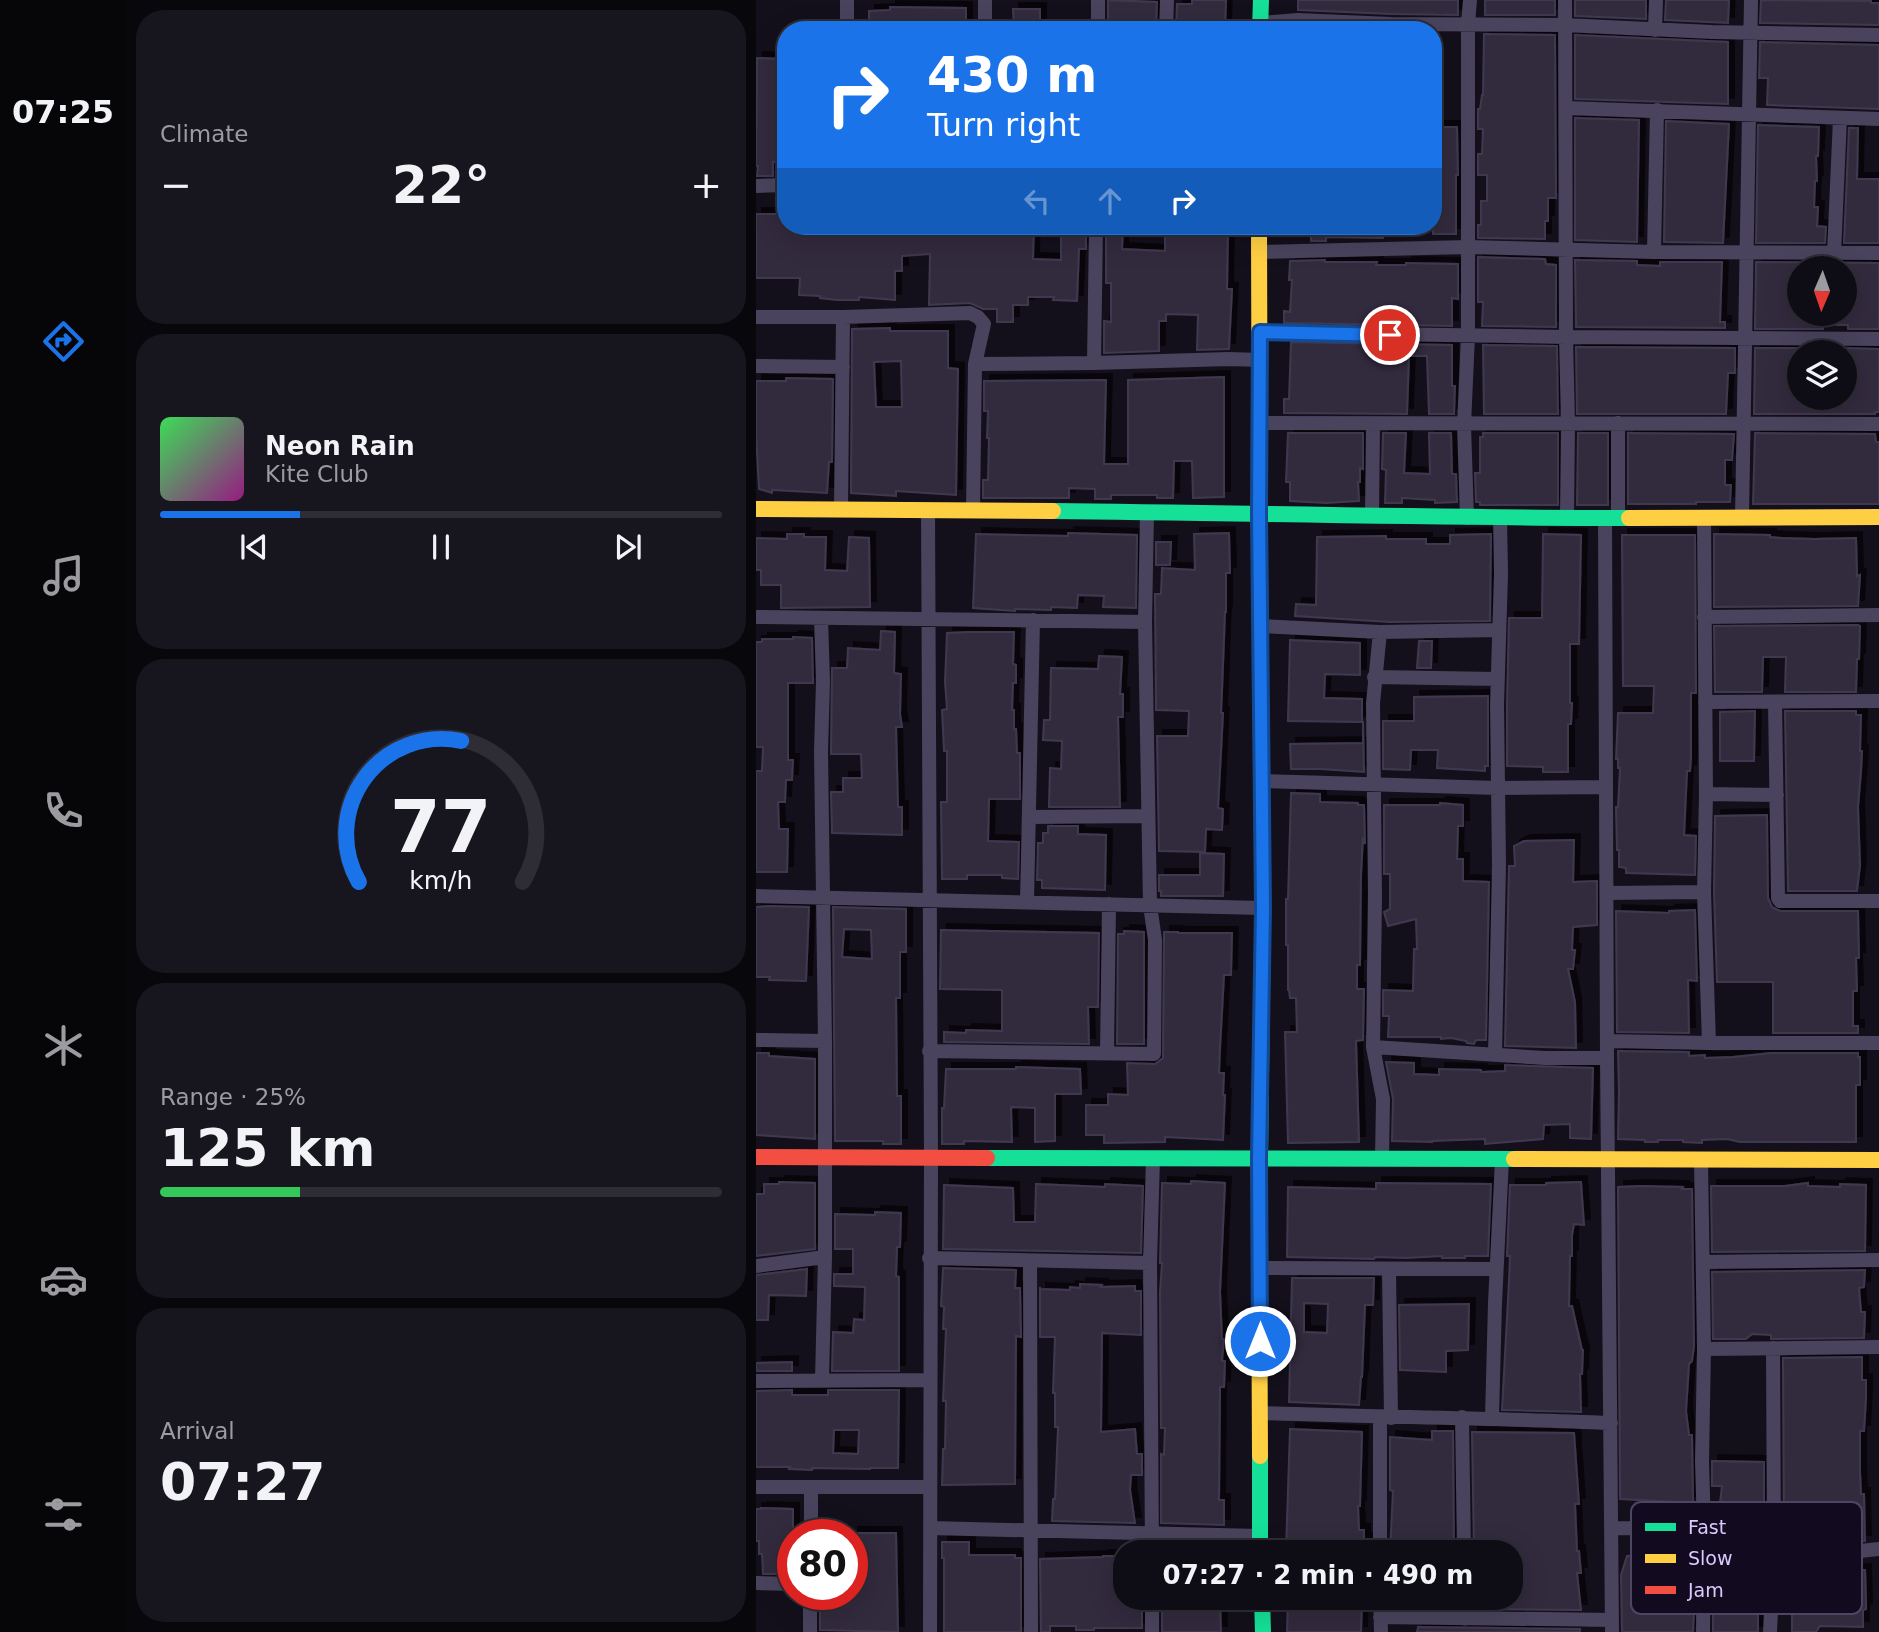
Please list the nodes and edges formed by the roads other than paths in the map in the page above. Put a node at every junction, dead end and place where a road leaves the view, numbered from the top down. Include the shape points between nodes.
1 (847, 0) edge
2 (985, 0) edge
3 (1098, 0) edge
4 (1167, 0) edge
5 (1261, 0) edge
6 (1470, 0) edge
7 (1565, 0) edge
8 (1656, 0) edge
9 (1751, 0) edge
10 (848, 21) edge
11 (985, 21) edge
12 (1098, 21) edge
13 (1166, 21) edge
14 (1260, 21) edge
15 (1293, 21) edge
16 (1321, 21) edge
17 (1442, 24) edge
18 (1468, 24) junction
19 (1564, 25) junction
20 (1655, 30) junction
21 (1750, 32) junction
22 (1879, 35) edge
23 (1566, 108) junction
24 (1657, 110) junction
25 (1749, 113) junction
26 (1840, 118) junction
27 (1879, 119) edge
28 (777, 185) edge
29 (756, 186) edge
30 (1096, 235) edge
31 (1259, 235) edge
32 (1468, 247) junction
33 (1566, 249) junction
34 (1258, 252) junction
35 (1654, 252) junction
36 (1747, 253) junction
37 (1834, 253) junction
38 (1879, 253) edge
39 (756, 317) edge
40 (843, 317) junction
41 (1260, 332) junction
42 (1468, 336) junction
43 (1566, 337) junction
44 (1746, 339) junction
45 (1879, 340) edge
46 (1260, 360) junction
47 (1094, 363) junction
48 (975, 364) junction
49 (756, 366) edge
50 (843, 367) junction
51 (1260, 423) junction
52 (1618, 423) junction
53 (1744, 423) junction
54 (1373, 424) junction
55 (1568, 424) junction
56 (1879, 424) edge
57 (1464, 425) junction
58 (756, 509) edge
59 (841, 510) junction
60 (928, 510) junction
61 (973, 511) junction
62 (1147, 512) junction
63 (1259, 513) junction
64 (1372, 516) junction
65 (1466, 517) junction
66 (1500, 517) junction
67 (1567, 517) junction
68 (1611, 517) junction
69 (1704, 517) junction
70 (1742, 517) junction
71 (1879, 517) edge
72 (1879, 615) edge
73 (756, 617) edge
74 (1704, 617) junction
75 (821, 618) junction
76 (928, 619) junction
77 (1034, 620) junction
78 (1145, 622) junction
79 (1261, 626) junction
80 (1499, 630) junction
81 (1380, 632) junction
82 (1374, 677) junction
83 (1498, 679) junction
84 (1879, 701) edge
85 (1705, 702) junction
86 (1775, 702) junction
87 (1261, 781) junction
88 (1374, 784) junction
89 (1606, 787) junction
90 (1498, 788) junction
91 (1706, 794) junction
92 (1777, 795) junction
93 (1148, 816) junction
94 (1030, 817) junction
95 (1704, 892) junction
96 (1607, 893) junction
97 (756, 896) edge
98 (824, 897) junction
99 (929, 900) junction
100 (1879, 901) edge
101 (1027, 902) junction
102 (1108, 904) junction
103 (1150, 905) junction
104 (1263, 908) junction
105 (756, 1040) edge
106 (825, 1041) junction
107 (1607, 1041) junction
108 (1709, 1043) junction
109 (1879, 1043) edge
110 (1373, 1047) junction
111 (929, 1051) junction
112 (1107, 1053) junction
113 (1495, 1055) junction
114 (1607, 1058) junction
115 (756, 1157) edge
116 (825, 1157) junction
117 (931, 1157) junction
118 (1153, 1158) junction
119 (1259, 1158) junction
120 (1382, 1158) junction
121 (1502, 1159) junction
122 (1608, 1159) junction
123 (1701, 1160) junction
124 (1879, 1160) edge
125 (825, 1257) junction
126 (929, 1258) junction
127 (1879, 1260) edge
128 (1030, 1261) junction
129 (1703, 1262) junction
130 (1150, 1263) junction
131 (756, 1266) edge
132 (1260, 1268) junction
133 (1389, 1269) junction
134 (1496, 1269) junction
135 (1879, 1347) edge
136 (1773, 1348) junction
137 (1704, 1349) junction
138 (822, 1380) junction
139 (930, 1380) junction
140 (756, 1381) edge
141 (1260, 1413) junction
142 (1385, 1417) junction
143 (1462, 1418) junction
144 (1492, 1418) junction
145 (1611, 1423) junction
146 (756, 1487) edge
147 (930, 1487) junction
148 (811, 1488) junction
149 (1703, 1502) edge
150 (1774, 1502) edge
151 (811, 1519) edge
152 (930, 1528) junction
153 (1612, 1528) junction
154 (1631, 1528) edge
155 (1030, 1530) junction
156 (1152, 1533) junction
157 (1152, 1540) edge
158 (1221, 1540) edge
159 (1260, 1540) edge
160 (1380, 1540) edge
161 (1464, 1540) edge
162 (756, 1583) edge
163 (777, 1584) edge
164 (810, 1610) edge
165 (1152, 1610) edge
166 (1262, 1610) edge
167 (1380, 1610) edge
168 (1465, 1610) edge
169 (1703, 1614) edge
170 (1771, 1614) edge
171 (1380, 1617) junction
172 (1465, 1619) junction
173 (1612, 1626) edge
174 (810, 1632) edge
175 (930, 1632) edge
176 (1031, 1632) edge
177 (1152, 1632) edge
178 (1262, 1632) edge
179 (1381, 1632) edge
180 (1703, 1632) edge
181 (1770, 1632) edge

1 - 10 street
2 - 11 street
3 - 12 street
4 - 13 street
5 - 14 main road
6 - 18 street
7 - 19 street
8 - 20 street
9 - 21 street
15 - 16 street
17 - 18 street
18 - 19 street
18 - 32 street
19 - 20 street
19 - 23 street
20 - 21 street
21 - 22 street
21 - 25 street
23 - 24 street
23 - 33 street
24 - 25 street
24 - 35 street
25 - 26 street
25 - 36 street
26 - 27 street
26 - 37 street
28 - 29 street
30 - 47 street
31 - 34 main road
32 - 33 street
32 - 34 street
32 - 42 street
33 - 35 street
33 - 43 street
34 - 41 main road
35 - 36 street
36 - 37 street
36 - 44 street
37 - 38 street
39 - 40 street
40 - 48 street via 970,313 984,324
40 - 50 street
41 - 42 street
41 - 46 main road
42 - 43 street
42 - 57 street
43 - 44 street
43 - 55 street
44 - 45 street
44 - 53 street
46 - 47 street
46 - 51 main road
47 - 48 street
48 - 61 street
49 - 50 street
50 - 59 street
51 - 54 street
51 - 63 main road
52 - 53 street
52 - 55 street
52 - 68 street
53 - 56 street
53 - 70 street
54 - 57 street
54 - 64 street
55 - 57 street
55 - 67 street
57 - 65 street
58 - 59 main road
59 - 60 main road
60 - 61 main road
60 - 76 street
61 - 62 main road
62 - 63 main road
62 - 78 street
63 - 64 main road
63 - 79 main road
64 - 65 main road
65 - 66 main road
66 - 67 main road
66 - 80 street
67 - 68 main road
68 - 69 main road
68 - 89 street
69 - 70 main road
69 - 74 street
70 - 71 main road
72 - 74 street
73 - 75 street
74 - 85 street
75 - 76 street
75 - 98 street
76 - 77 street
76 - 99 street
77 - 78 street
77 - 94 street
78 - 93 street
79 - 81 street
79 - 87 main road
80 - 81 street
80 - 83 street
81 - 82 street
82 - 83 street
82 - 88 street
83 - 90 street
84 - 86 street
85 - 86 street
85 - 91 street
86 - 92 street
87 - 88 street
87 - 104 main road
88 - 90 street
88 - 110 street
89 - 90 street
89 - 96 street
90 - 113 street
91 - 92 street
91 - 95 street
92 - 100 street via 1780,901
93 - 94 street
93 - 103 street
94 - 101 street
95 - 96 street
95 - 108 street
96 - 107 street
97 - 98 street
98 - 99 street
98 - 106 street
99 - 101 street
99 - 111 street
101 - 102 street
102 - 103 street
102 - 112 street
103 - 104 street
103 - 112 street via 1155,940 1156,1051 1152,1055
104 - 119 main road
105 - 106 street
106 - 116 street
107 - 108 street
107 - 114 street
108 - 109 street
110 - 113 street
110 - 120 street via 1383,1099
111 - 112 street
111 - 117 street
113 - 114 street
114 - 122 street
115 - 116 main road
116 - 117 main road
116 - 125 street
117 - 118 main road
117 - 126 street
118 - 119 main road
118 - 130 street
119 - 120 main road
119 - 132 main road
120 - 121 main road
121 - 122 main road
121 - 134 street
122 - 123 main road
122 - 145 street
123 - 124 main road
123 - 129 street
125 - 131 street
125 - 138 street
126 - 128 street
126 - 139 street
127 - 129 street
128 - 130 street
128 - 155 street
129 - 137 street
130 - 156 street
132 - 133 street
132 - 141 main road
133 - 134 street
133 - 142 street
134 - 144 street
135 - 136 street
136 - 137 street
136 - 150 street
137 - 149 street
138 - 139 street
138 - 140 street
139 - 147 street
141 - 142 street
141 - 159 main road
142 - 143 street
142 - 160 street
143 - 144 street
143 - 161 street
144 - 145 street
145 - 153 street
146 - 148 street
147 - 148 street
147 - 152 street
148 - 151 street
152 - 155 street
152 - 175 street
153 - 154 street
153 - 173 street
155 - 156 street
155 - 176 street
156 - 157 street
156 - 158 street
162 - 163 street
164 - 174 street
165 - 177 street
166 - 178 main road
167 - 171 street
168 - 172 street
169 - 180 street
170 - 181 street
171 - 172 street
171 - 179 street
172 - 173 street

